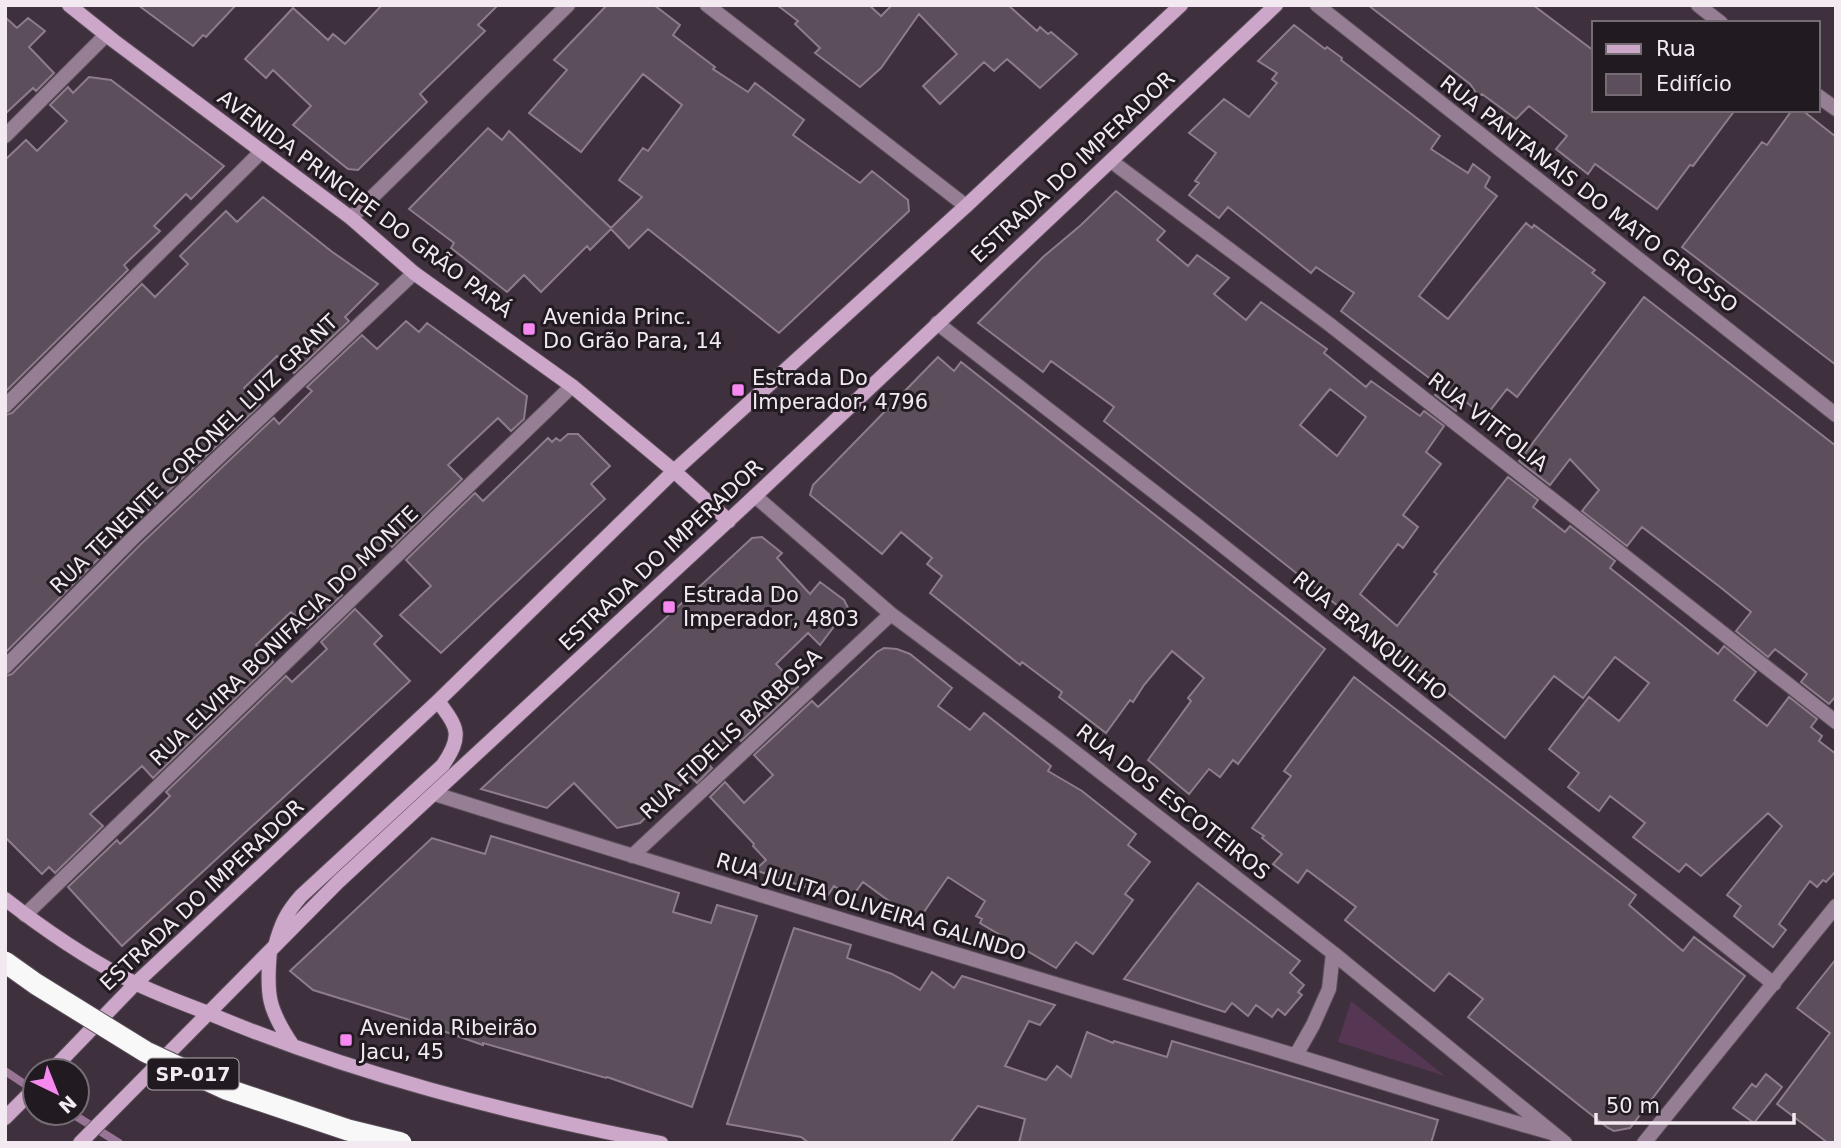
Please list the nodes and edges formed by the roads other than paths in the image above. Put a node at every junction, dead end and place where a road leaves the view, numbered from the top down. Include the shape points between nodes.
1 (69, 5) edge
2 (568, 5) edge
3 (707, 5) edge
4 (1181, 5) edge
5 (1276, 5) edge
6 (1317, 5) edge
7 (1698, 5) edge
8 (1718, 21) edge
9 (106, 35) junction
10 (1820, 97) edge
11 (1836, 109) edge
12 (5, 136) edge
13 (262, 151) junction
14 (1111, 161) junction
15 (966, 206) junction
16 (351, 218) junction
17 (414, 273) junction
18 (937, 323) junction
19 (572, 386) junction
20 (5, 406) edge
21 (1836, 415) edge
22 (674, 471) junction
23 (755, 496) junction
24 (729, 521) junction
25 (891, 614) junction
26 (5, 667) edge
27 (438, 701) junction
28 (1836, 722) edge
29 (435, 794) junction
30 (632, 856) junction
31 (5, 899) edge
32 (1836, 906) edge
33 (25, 915) junction
34 (272, 949) junction
35 (1333, 953) junction
36 (5, 962) edge
37 (136, 983) junction
38 (1773, 984) junction
39 (208, 1013) junction
40 (293, 1046) junction
41 (1296, 1055) junction
42 (65, 1057) edge
43 (21, 1102) edge
44 (5, 1118) edge
45 (1552, 1133) junction
46 (80, 1143) edge
47 (401, 1143) edge
48 (661, 1143) edge
49 (1565, 1143) edge
50 (1644, 1143) edge

1 - 9 main road, AVENIDA PRINCIPE DO GRÃO PARÁ
2 - 16 street
3 - 15 street
4 - 15 main road, ESTRADA DO IMPERADOR
5 - 14 main road, ESTRADA DO IMPERADOR
6 - 21 street, RUA PANTANAIS DO MATO GROSSO
7 - 8 street
9 - 12 street
9 - 13 main road, AVENIDA PRINCIPE DO GRÃO PARÁ
10 - 11 street
13 - 16 main road, AVENIDA PRINCIPE DO GRÃO PARÁ
13 - 20 street
14 - 18 main road, ESTRADA DO IMPERADOR
14 - 28 street, RUA VITFOLIA via 1329,324
15 - 22 main road, ESTRADA DO IMPERADOR
16 - 17 main road, AVENIDA PRINCIPE DO GRÃO PARÁ
17 - 19 main road, AVENIDA PRINCIPE DO GRÃO PARÁ
17 - 26 street, RUA TENENTE CORONEL LUIZ GRANT via 134,537
18 - 23 main road, ESTRADA DO IMPERADOR
18 - 38 street, RUA BRANQUILHO
19 - 22 main road, AVENIDA PRINCIPE DO GRÃO PARÁ
19 - 33 street, RUA ELVIRA BONIFACIA DO MONTE
22 - 24 main road, AVENIDA PRINCIPE DO GRÃO PARÁ
22 - 27 main road, ESTRADA DO IMPERADOR
23 - 24 main road, ESTRADA DO IMPERADOR
23 - 25 street, RUA DOS ESCOTEIROS
24 - 29 main road, ESTRADA DO IMPERADOR
25 - 30 street, RUA FIDELIS BARBOSA
25 - 35 street, RUA DOS ESCOTEIROS
27 - 34 main road via 454,723 456,736 443,765 301,896 288,911
27 - 37 main road, ESTRADA DO IMPERADOR
29 - 30 street, RUA JULITA OLIVEIRA GALINDO
29 - 34 main road, ESTRADA DO IMPERADOR
30 - 41 street, RUA JULITA OLIVEIRA GALINDO
31 - 33 main road
32 - 38 street
33 - 37 main road
34 - 39 main road, ESTRADA DO IMPERADOR
34 - 40 main road via 270,1002
35 - 41 street via 1329,989
35 - 45 street, RUA DOS ESCOTEIROS
36 - 47 highway, SP-017, bridge via 146,1052 215,1084 348,1130
37 - 39 main road
37 - 42 main road, ESTRADA DO IMPERADOR
38 - 50 street
39 - 40 main road
39 - 46 main road, ESTRADA DO IMPERADOR
40 - 48 main road via 471,1100
41 - 45 street, RUA JULITA OLIVEIRA GALINDO
43 - 44 main road
45 - 49 street, RUA DOS ESCOTEIROS

